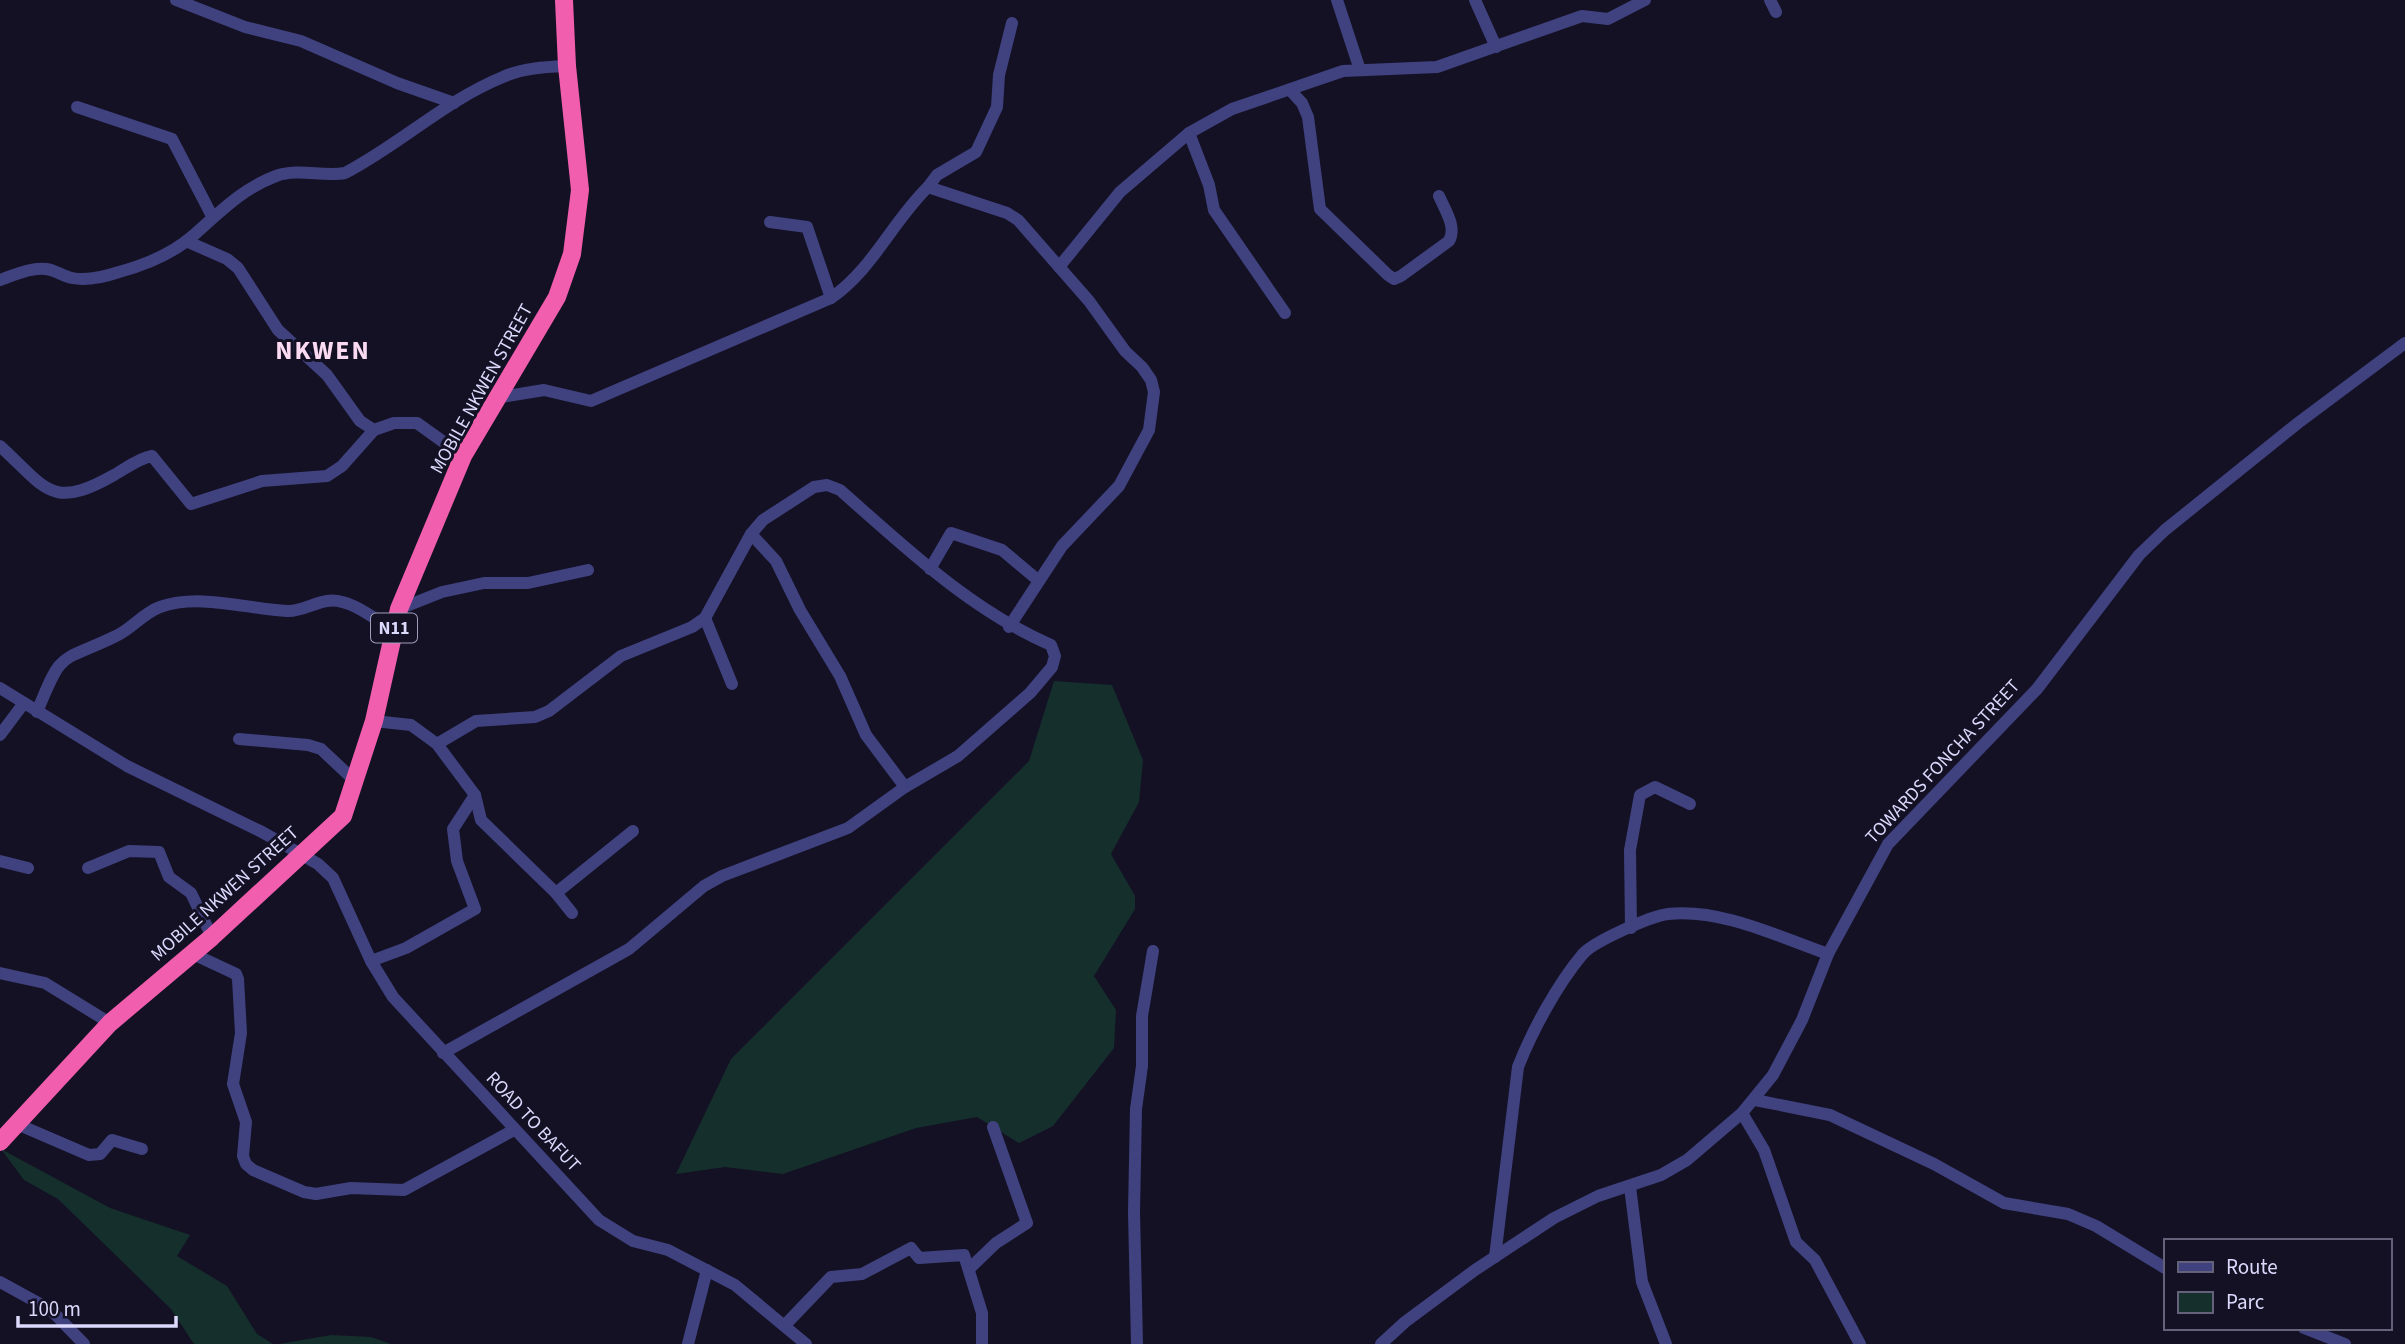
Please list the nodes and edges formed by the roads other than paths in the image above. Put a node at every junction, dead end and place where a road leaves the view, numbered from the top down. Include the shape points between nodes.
1 (176, 0) edge
2 (1337, 0) edge
3 (1475, 0) edge
4 (1645, 0) edge
5 (564, 1) edge
6 (1012, 23) dead end
7 (1496, 47) junction
8 (567, 66) junction
9 (1360, 70) junction
10 (1292, 91) junction
11 (454, 103) junction
12 (77, 107) dead end
13 (1189, 133) junction
14 (928, 187) junction
15 (1439, 196) dead end
16 (212, 216) junction
17 (770, 222) dead end
18 (186, 241) junction
19 (1059, 267) junction
20 (0, 280) edge
21 (831, 298) junction
22 (1285, 313) dead end
23 (2405, 343) edge
24 (501, 397) junction
25 (374, 430) junction
26 (0, 446) edge
27 (463, 456) junction
28 (751, 534) junction
29 (930, 569) junction
30 (588, 570) dead end
31 (1039, 581) junction
32 (398, 609) junction
33 (705, 618) junction
34 (1009, 627) junction
35 (394, 631) junction
36 (732, 684) dead end
37 (0, 688) edge
38 (24, 703) junction
39 (37, 712) junction
40 (374, 721) junction
41 (0, 735) edge
42 (239, 739) dead end
43 (437, 744) junction
44 (356, 782) junction
45 (905, 786) junction
46 (475, 795) junction
47 (1690, 804) dead end
48 (633, 831) dead end
49 (301, 854) junction
50 (0, 861) edge
51 (28, 868) dead end
52 (88, 868) dead end
53 (556, 893) junction
54 (572, 914) dead end
55 (1631, 928) junction
56 (212, 937) junction
57 (1153, 951) dead end
58 (191, 953) junction
59 (1828, 954) junction
60 (371, 961) junction
61 (0, 973) edge
62 (110, 1023) junction
63 (443, 1053) junction
64 (1755, 1100) junction
65 (1742, 1113) junction
66 (17, 1124) junction
67 (993, 1127) dead end
68 (514, 1130) junction
69 (0, 1142) edge
70 (142, 1149) dead end
71 (1630, 1187) junction
72 (1495, 1257) junction
73 (2164, 1267) edge
74 (969, 1269) junction
75 (707, 1270) junction
76 (0, 1282) edge
77 (785, 1325) junction
78 (2309, 1330) edge
79 (84, 1344) edge
80 (688, 1344) edge
81 (806, 1344) edge
82 (982, 1344) edge
83 (1137, 1344) edge
84 (1381, 1344) edge
85 (1665, 1344) edge
86 (1860, 1344) edge
87 (2345, 1344) edge

1 - 11 street via 245,27 301,41
2 - 9 street
3 - 7 street
4 - 7 street via 1608,19 1582,16
5 - 8 highway, MOBILE NKWEN STREET / N11
6 - 14 street via 999,75 997,107 976,152 937,175
7 - 9 street via 1425,69
8 - 11 street via 503,76
8 - 24 highway, MOBILE NKWEN STREET / N11 via 580,191 576,233 558,297
9 - 10 street via 1330,75
10 - 13 street via 1232,109
10 - 15 street via 1308,117 1320,209 1394,279 1448,241 1452,227
11 - 16 street via 345,173 279,175
12 - 16 street via 172,139
13 - 19 street via 1111,201
13 - 22 street via 1214,210
14 - 19 street via 1007,213
14 - 21 street via 856,279
16 - 18 street
17 - 21 street via 807,227
18 - 20 street via 158,258 94,279 48,269
18 - 25 street via 238,268 278,330 327,375 360,421
19 - 31 street via 1151,380 1154,412 1119,486 1062,546
21 - 24 street via 591,401 544,390
23 - 59 street, TOWARDS FONCHA STREET via 2298,422 2140,555 2037,689 1888,844
24 - 27 highway, MOBILE NKWEN STREET / N11
25 - 26 street via 342,466 327,475 262,481 191,504 152,456 94,487 65,495 49,490
25 - 27 street via 394,423 417,423
27 - 32 highway, MOBILE NKWEN STREET / N11
28 - 29 street via 797,496 827,485 840,490
28 - 33 street
28 - 45 street via 776,561 841,676 866,735
29 - 31 street via 951,533 1002,550
29 - 34 street
30 - 32 street via 528,583 496,581 442,592
31 - 34 street
32 - 35 highway, MOBILE NKWEN STREET / N11
33 - 36 street
33 - 43 street via 621,656 549,711 536,717 476,721
34 - 45 street via 1052,645 1052,667 1030,693 958,756
35 - 39 street via 343,601 288,611 208,602 170,604 114,637 64,659 56,666
35 - 40 highway, MOBILE NKWEN STREET / N11
37 - 38 street, ROAD TO BAFUT
38 - 39 street, ROAD TO BAFUT
38 - 41 street
39 - 49 street, ROAD TO BAFUT via 127,766
40 - 43 street via 411,725
40 - 44 highway, MOBILE NKWEN STREET / N11
42 - 44 street via 321,749
43 - 46 street
44 - 49 highway, MOBILE NKWEN STREET / N11 via 343,816
45 - 63 street via 848,828 704,886 629,949
46 - 53 street via 481,820
46 - 60 street via 453,829 457,861 474,909 406,948
47 - 55 street via 1655,787 1640,795 1630,850
48 - 53 street
49 - 56 highway, MOBILE NKWEN STREET / N11
49 - 60 street, ROAD TO BAFUT via 333,878
50 - 51 street
52 - 56 street via 129,851 159,852 169,877 191,893
53 - 54 street
55 - 59 street via 1667,914 1714,917
55 - 72 street via 1583,954 1527,1044 1518,1067
56 - 58 highway, MOBILE NKWEN STREET / N11
57 - 83 street via 1142,1016 1136,1110
58 - 62 highway, MOBILE NKWEN STREET / N11
58 - 68 street via 238,979 241,1032 233,1084 246,1122 243,1156 253,1170 316,1194 351,1188 404,1190
59 - 64 street, TOWARDS FONCHA STREET via 1787,1051
60 - 63 street, ROAD TO BAFUT via 393,997
61 - 62 street via 45,983
62 - 66 highway, MOBILE NKWEN STREET / N11
63 - 68 street, ROAD TO BAFUT
64 - 65 street, TOWARDS FONCHA STREET
64 - 73 street via 1830,1115 2004,1203 2068,1214 2096,1226
65 - 71 street, TOWARDS FONCHA STREET via 1686,1160
65 - 86 street via 1764,1150 1796,1242 1815,1260
66 - 69 highway, MOBILE NKWEN STREET / N11
66 - 70 street via 95,1156 112,1140
67 - 74 street via 1027,1223 996,1242
68 - 75 street, ROAD TO BAFUT via 599,1220 638,1243 668,1250
71 - 72 street, TOWARDS FONCHA STREET via 1577,1205
71 - 85 street via 1642,1282
72 - 84 street, TOWARDS FONCHA STREET
74 - 77 street via 964,1255 919,1258 907,1249 862,1274 831,1277
74 - 82 street via 982,1313
75 - 77 street, ROAD TO BAFUT via 749,1294
75 - 80 street
76 - 79 street via 51,1310
77 - 81 street, ROAD TO BAFUT
78 - 87 street

